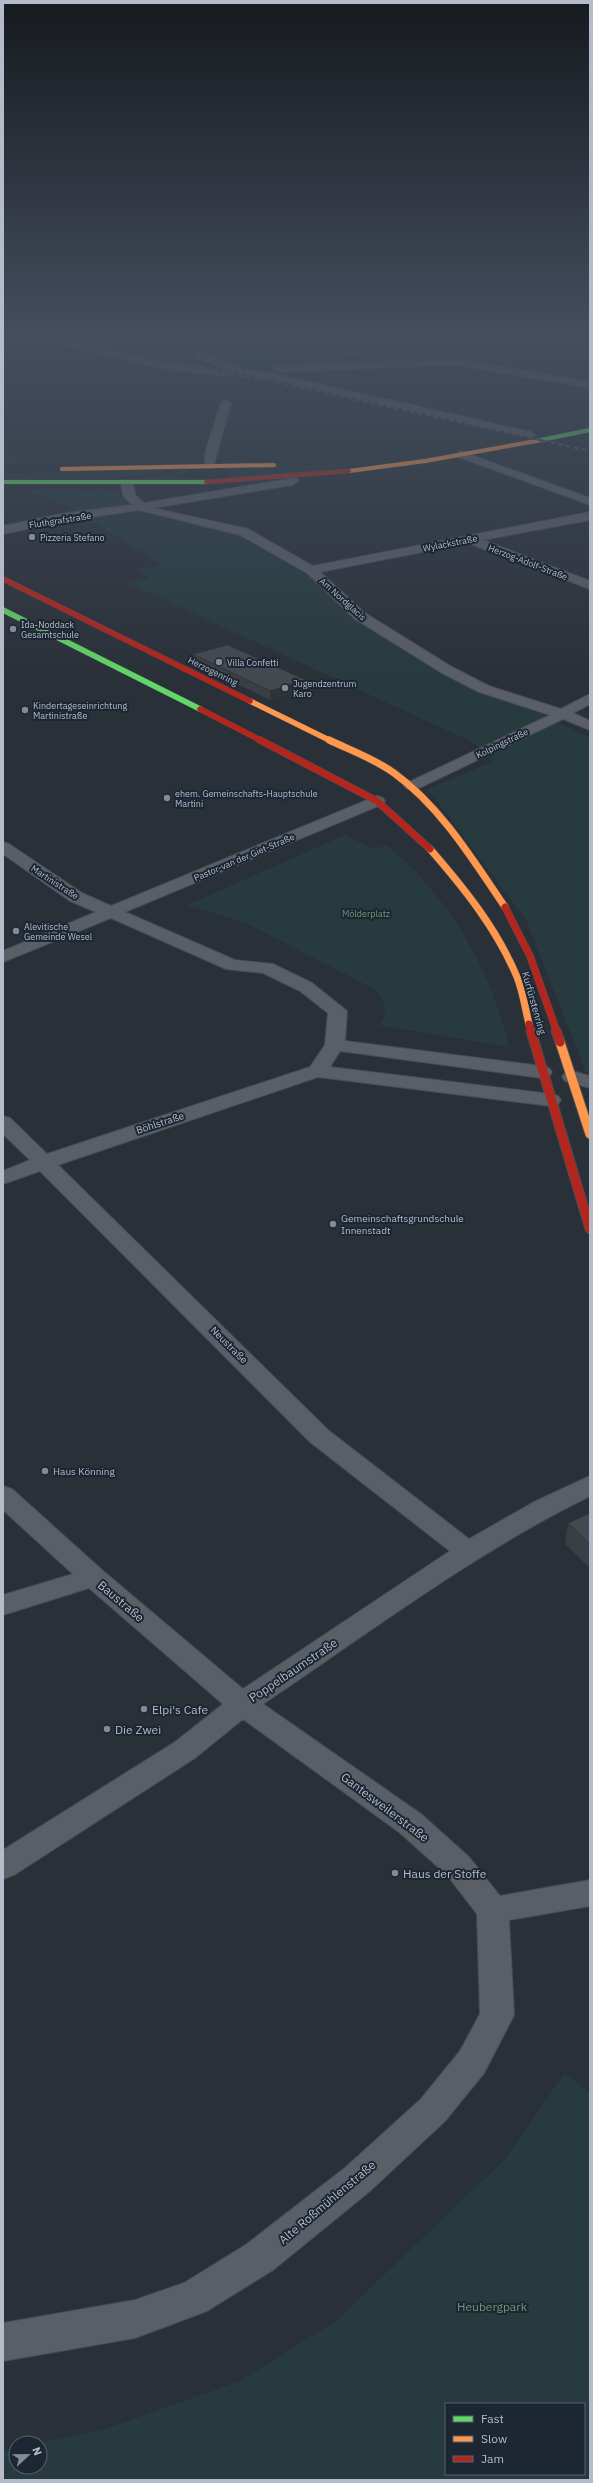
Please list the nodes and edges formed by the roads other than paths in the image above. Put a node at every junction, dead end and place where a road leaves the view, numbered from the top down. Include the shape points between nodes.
1 (211, 451) edge
2 (443, 451) edge
3 (478, 451) edge
4 (460, 454) junction
5 (320, 463) dead end
6 (282, 464) dead end
7 (209, 466) junction
8 (50, 469) dead end
9 (293, 480) dead end
10 (3, 482) edge
11 (127, 483) junction
12 (200, 483) junction
13 (212, 495) junction
14 (590, 502) edge
15 (140, 507) junction
16 (590, 516) edge
17 (3, 530) edge
18 (467, 539) junction
19 (311, 570) junction
20 (3, 579) edge
21 (590, 585) edge
22 (3, 610) edge
23 (590, 698) edge
24 (560, 713) junction
25 (590, 726) edge
26 (412, 786) junction
27 (398, 792) dead end
28 (380, 799) junction
29 (3, 847) edge
30 (110, 912) junction
31 (3, 957) edge
32 (335, 1046) junction
33 (317, 1071) junction
34 (542, 1072) junction
35 (581, 1080) edge
36 (551, 1100) junction
37 (586, 1104) edge
38 (3, 1122) edge
39 (590, 1134) edge
40 (45, 1162) junction
41 (3, 1178) edge
42 (590, 1229) edge
43 (590, 1485) edge
44 (3, 1495) edge
45 (468, 1552) junction
46 (93, 1578) junction
47 (3, 1605) edge
48 (242, 1704) junction
49 (3, 1866) edge
50 (590, 1893) edge
51 (493, 1910) junction
52 (3, 2342) edge

1 - 7 street
2 - 5 main road
3 - 4 main road
4 - 12 main road via 291,477
4 - 14 street
6 - 7 main road
7 - 8 main road
7 - 12 main road via 195,470 190,476 191,480
7 - 12 main road via 219,469 220,475
9 - 13 street, Fluthgrafstraße
10 - 11 main road
11 - 12 main road
11 - 15 street via 129,496
12 - 13 street
13 - 15 street, Fluthgrafstraße
15 - 17 street, Fluthgrafstraße via 66,517
15 - 19 street, Am Nordglacis via 244,532
16 - 18 street, Wylackstraße
18 - 19 street, Wylackstraße
18 - 21 street, Herzog-Adolf-Straße
19 - 24 street, Am Nordglacis via 360,616 447,670 484,689
20 - 26 main road, Herzogenring via 393,772
22 - 28 main road
23 - 24 street, Kolpingstraße
24 - 25 street, Am Nordglacis
24 - 26 street, Kolpingstraße via 544,724
26 - 27 main road
26 - 35 main road, Kurfürstenring via 472,859 517,926
28 - 30 street, Pastor-van der Giet-Straße
28 - 34 main road, Kurfürstenring via 462,884 492,927 517,978
29 - 30 street, Martinistraße via 76,897
30 - 31 street, Pastor-van der Giet-Straße
30 - 32 street via 232,965 267,968 306,987 338,1011
32 - 33 street
32 - 34 street
33 - 36 street
33 - 40 street, Böhlstraße
34 - 35 main road
34 - 36 main road, Kurfürstenring
35 - 37 main road, Kurfürstenring
36 - 37 main road
36 - 42 main road, Kurfürstenring
37 - 39 main road, Kurfürstenring
38 - 40 street, Neustraße
40 - 41 street, Böhlstraße
40 - 45 street, Neustraße via 320,1436
43 - 45 street, Poppelbaumstraße via 543,1508
44 - 46 street, Baustraße
45 - 48 street, Poppelbaumstraße
46 - 47 street
46 - 48 street, Baustraße
48 - 49 street, Poppelbaumstraße via 185,1750
48 - 51 street, Gantesweilerstraße via 410,1822 458,1866
50 - 51 street
51 - 52 street, Alte Roßmühlenstraße via 497,2015 472,2062 433,2110 358,2179 260,2257 194,2298 135,2319

